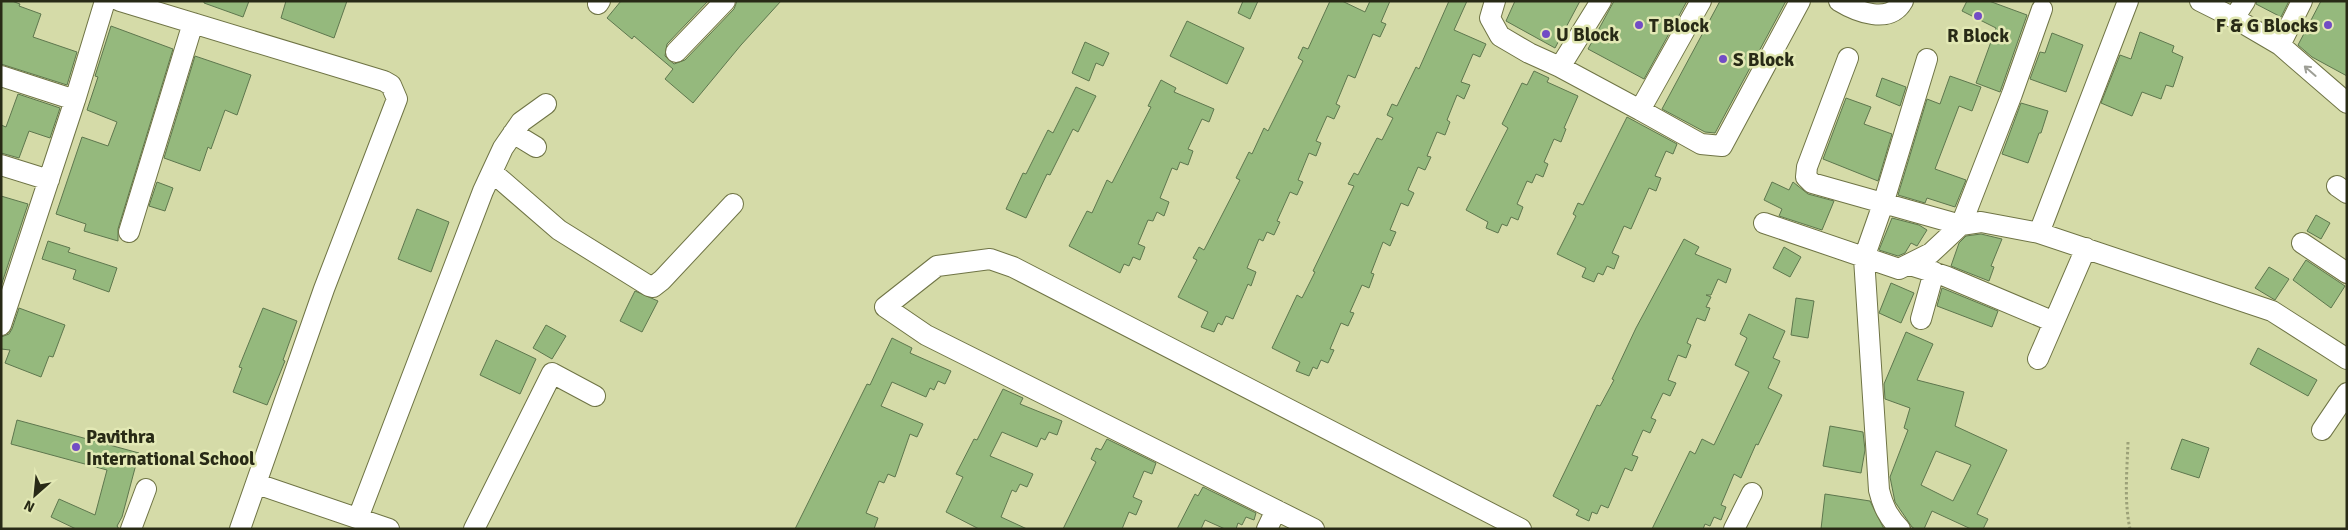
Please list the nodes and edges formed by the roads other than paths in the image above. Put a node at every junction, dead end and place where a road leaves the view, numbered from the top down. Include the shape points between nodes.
1 (105, 1) edge
2 (120, 1) edge
3 (725, 1) edge
4 (1495, 1) edge
5 (1601, 1) edge
6 (1701, 1) edge
7 (1800, 1) edge
8 (1840, 1) edge
9 (1903, 1) edge
10 (2128, 1) edge
11 (2200, 1) edge
12 (2245, 1) edge
13 (2302, 1) edge
14 (2042, 9) dead end
15 (2234, 18) junction
16 (193, 23) junction
17 (2280, 45) junction
18 (676, 52) dead end
19 (1848, 58) dead end
20 (1927, 59) dead end
21 (1560, 67) junction
22 (1, 76) edge
23 (75, 100) junction
24 (2347, 102) edge
25 (546, 104) dead end
26 (1640, 110) junction
27 (513, 133) junction
28 (536, 147) dead end
29 (1, 165) edge
30 (492, 172) junction
31 (49, 180) junction
32 (733, 204) dead end
33 (1883, 204) junction
34 (1764, 224) dead end
35 (1961, 225) junction
36 (129, 232) dead end
37 (2039, 233) junction
38 (2302, 243) dead end
39 (2086, 248) junction
40 (1864, 258) junction
41 (1910, 265) junction
42 (1934, 272) junction
43 (2347, 273) edge
44 (1921, 319) dead end
45 (2054, 322) junction
46 (1, 325) edge
47 (2038, 359) dead end
48 (2347, 359) edge
49 (2347, 393) edge
50 (595, 396) dead end
51 (2322, 430) dead end
52 (257, 484) junction
53 (146, 489) dead end
54 (1752, 494) dead end
55 (1276, 510) junction
56 (358, 518) junction
57 (131, 529) edge
58 (240, 529) edge
59 (389, 529) edge
60 (474, 529) edge
61 (1267, 529) edge
62 (1314, 529) edge
63 (1521, 529) edge
64 (1734, 529) edge
65 (1900, 529) edge

1 - 23 street
2 - 16 street
3 - 18 street
4 - 21 street via 1490,18 1500,36
5 - 21 street
6 - 26 street
7 - 26 street via 1722,146 1701,144
8 - 9 street via 1856,11 1882,15 1900,8
10 - 37 street
11 - 15 street
12 - 15 street
13 - 17 street
14 - 35 street
15 - 17 street
16 - 36 street
16 - 52 street via 384,81 391,85 397,99 324,289
24 -> 17 street
19 - 33 street via 1806,177 1812,183
20 - 33 street
21 - 26 street
22 - 23 street
23 - 31 street
25 - 27 street via 521,122
27 - 28 street
27 - 30 street
29 - 31 street
30 - 32 street via 559,230 644,284 654,287
30 - 56 street
31 - 46 street
33 - 35 street
33 - 40 street
34 - 40 street
35 - 37 street via 1981,222
35 - 41 street via 1931,253
37 - 39 street
38 - 43 street
39 - 45 street
39 - 48 street via 2272,311
40 - 41 street via 1899,269
40 - 65 street via 1879,490 1891,520
41 - 42 street
42 - 44 street
42 - 45 street
45 - 47 street
49 - 51 street
50 - 60 street via 552,373
52 - 56 street
52 - 58 street
53 - 57 street
54 - 64 street
55 - 61 street
55 - 62 street
55 - 63 street via 926,335 885,307 937,266 990,259 1013,267
56 - 59 street

